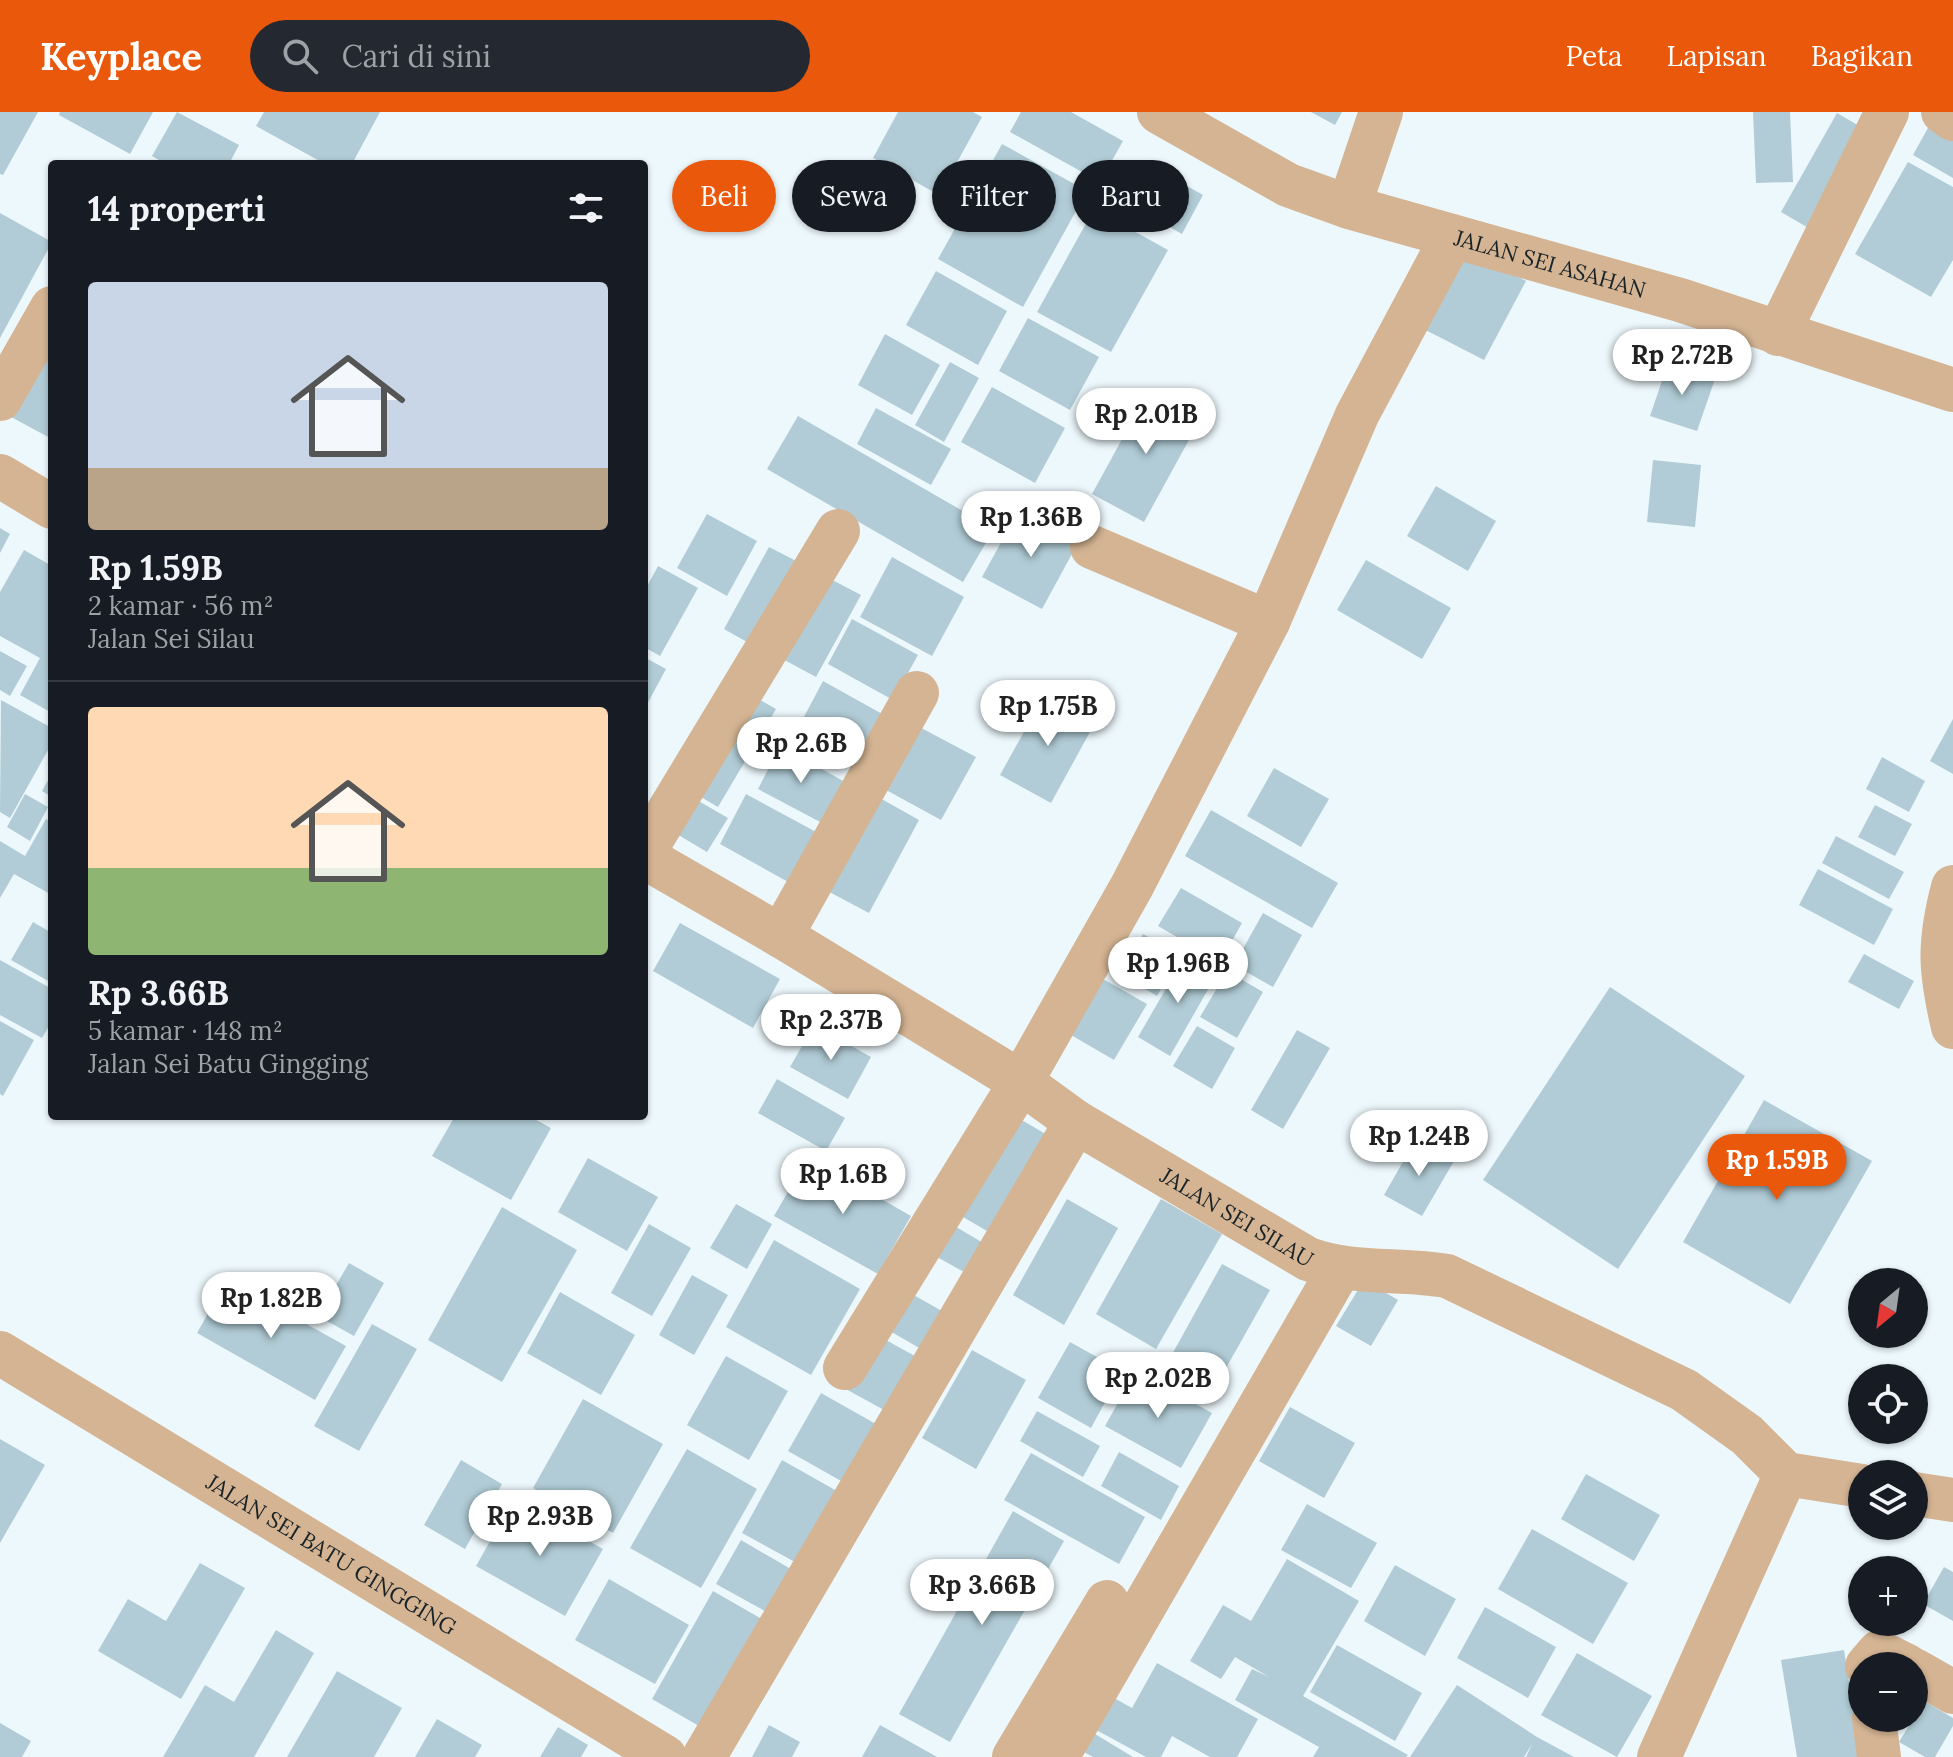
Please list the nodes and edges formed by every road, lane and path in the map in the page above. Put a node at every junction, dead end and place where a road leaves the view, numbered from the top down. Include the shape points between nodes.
1 (1159, 112) edge
2 (1381, 112) edge
3 (1887, 112) edge
4 (1943, 112) edge
5 (1953, 119) edge
6 (1349, 207) junction
7 (1452, 237) junction
8 (48, 315) edge
9 (1759, 327) junction
10 (1953, 390) edge
11 (0, 399) edge
12 (0, 476) edge
13 (48, 505) edge
14 (838, 531) dead end
15 (1092, 547) dead end
16 (1268, 622) junction
17 (917, 693) dead end
18 (648, 847) edge
19 (648, 856) edge
20 (1953, 887) edge
21 (781, 936) junction
22 (1953, 1027) edge
23 (1021, 1082) junction
24 (1076, 1122) junction
25 (1340, 1268) junction
26 (0, 1353) edge
27 (845, 1368) dead end
28 (1786, 1474) junction
29 (1848, 1484) edge
30 (1928, 1496) edge
31 (1953, 1500) edge
32 (1107, 1602) dead end
33 (1928, 1678) edge
34 (1953, 1692) edge
35 (1876, 1732) edge
36 (665, 1757) edge
37 (704, 1757) edge
38 (1014, 1757) edge
39 (1057, 1757) edge
40 (1659, 1757) edge
41 (1879, 1757) edge

1 - 6 street, JALAN SEI ASAHAN via 1288,185
2 - 6 street
3 - 9 street
4 - 5 street
6 - 7 street, JALAN SEI ASAHAN
7 - 9 street, JALAN SEI ASAHAN
7 - 16 street via 1357,415
8 - 11 street
9 - 10 street, JALAN SEI ASAHAN
12 - 13 street
14 - 18 street
15 - 16 street
16 - 23 street via 1132,886
17 - 21 street
19 - 21 street, JALAN SEI SILAU
20 - 22 street via 1941,974
21 - 23 street, JALAN SEI SILAU
23 - 24 street, JALAN SEI SILAU
23 - 27 street
24 - 25 street, JALAN SEI SILAU via 1289,1248
24 - 37 street
25 - 28 street, JALAN SEI SILAU via 1447,1276 1536,1317 1684,1390 1747,1435
25 - 39 street
26 - 36 street, JALAN SEI BATU GINGGING
28 - 29 street
28 - 40 street
30 - 31 street
32 - 38 street
33 - 34 street
35 - 41 street

